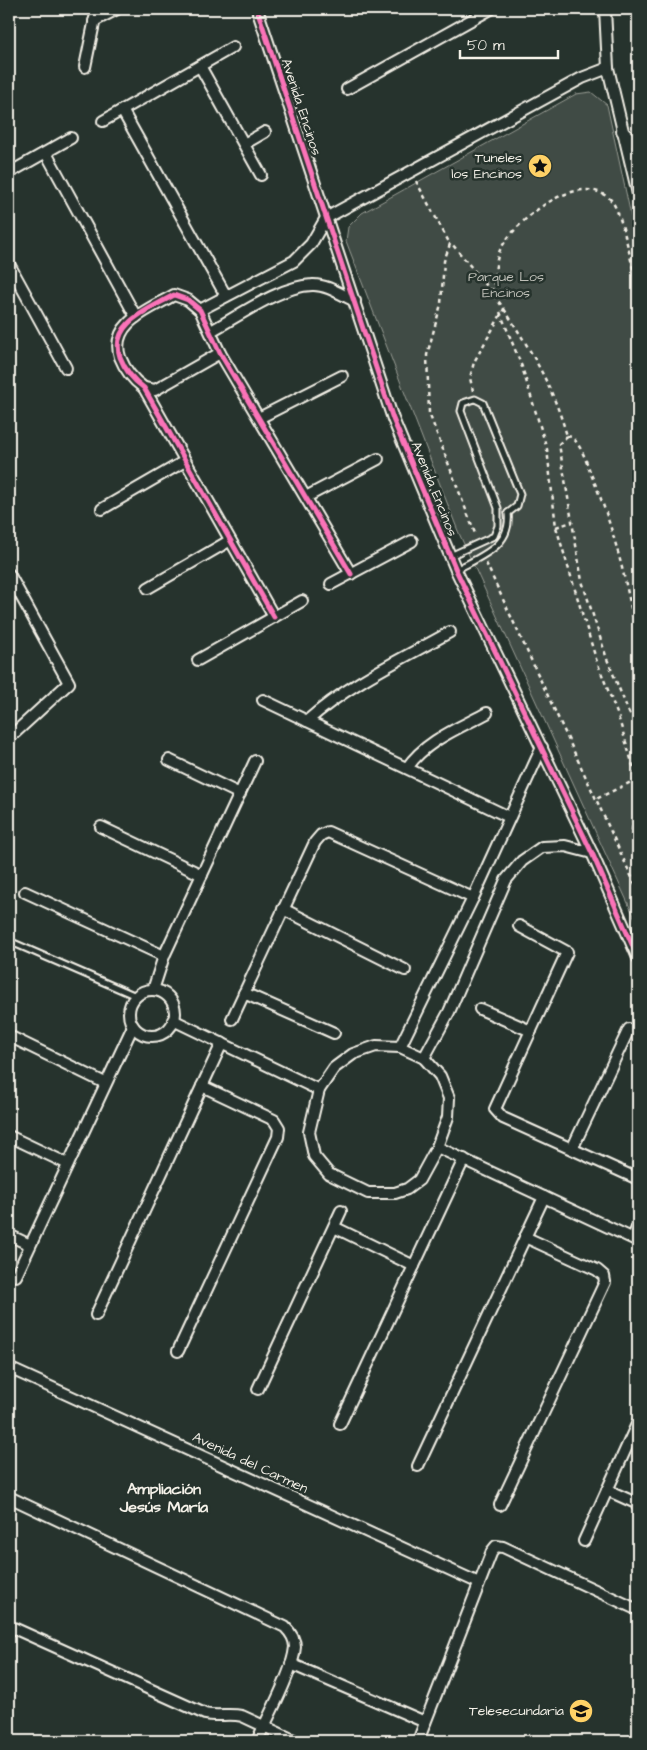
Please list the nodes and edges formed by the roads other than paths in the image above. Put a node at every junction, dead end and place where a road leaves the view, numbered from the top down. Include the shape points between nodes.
1 (97, 9) edge
2 (117, 9) edge
3 (257, 9) edge
4 (491, 9) edge
5 (605, 9) edge
6 (94, 21) junction
7 (233, 47) dead end
8 (200, 66) junction
9 (85, 67) dead end
10 (608, 68) junction
11 (347, 89) dead end
12 (122, 110) junction
13 (103, 121) dead end
14 (622, 131) junction
15 (265, 132) dead end
16 (71, 138) dead end
17 (244, 144) junction
18 (638, 145) edge
19 (46, 153) junction
20 (9, 174) edge
21 (261, 175) dead end
22 (638, 194) edge
23 (326, 218) junction
24 (9, 264) edge
25 (226, 296) junction
26 (355, 301) junction
27 (200, 310) junction
28 (136, 317) junction
29 (211, 332) junction
30 (220, 353) junction
31 (66, 368) dead end
32 (342, 376) dead end
33 (144, 388) junction
34 (259, 418) junction
35 (378, 459) dead end
36 (185, 461) junction
37 (306, 497) junction
38 (498, 508) junction
39 (102, 509) dead end
40 (508, 513) junction
41 (229, 541) junction
42 (412, 541) dead end
43 (450, 556) junction
44 (456, 570) junction
45 (9, 574) edge
46 (351, 574) junction
47 (331, 584) dead end
48 (148, 588) dead end
49 (302, 601) dead end
50 (274, 617) junction
51 (450, 632) dead end
52 (198, 660) dead end
53 (263, 700) dead end
54 (487, 712) dead end
55 (308, 721) junction
56 (9, 738) edge
57 (542, 747) junction
58 (169, 760) dead end
59 (255, 761) dead end
60 (407, 768) junction
61 (240, 794) junction
62 (509, 817) junction
63 (100, 827) dead end
64 (592, 853) junction
65 (202, 875) junction
66 (25, 892) dead end
67 (473, 898) junction
68 (283, 909) junction
69 (518, 926) dead end
70 (9, 940) edge
71 (164, 956) junction
72 (638, 958) edge
73 (405, 970) dead end
74 (153, 990) junction
75 (244, 992) junction
76 (136, 996) junction
77 (480, 1009) dead end
78 (232, 1019) dead end
79 (173, 1020) junction
80 (133, 1026) junction
81 (629, 1029) dead end
82 (530, 1032) junction
83 (334, 1033) dead end
84 (9, 1036) edge
85 (222, 1043) junction
86 (400, 1047) junction
87 (424, 1058) junction
88 (105, 1082) junction
89 (202, 1086) junction
90 (319, 1090) junction
91 (9, 1136) edge
92 (438, 1147) junction
93 (572, 1149) junction
94 (464, 1159) junction
95 (68, 1164) junction
96 (638, 1179) edge
97 (544, 1197) junction
98 (341, 1211) dead end
99 (638, 1226) edge
100 (334, 1227) junction
101 (9, 1235) edge
102 (525, 1237) junction
103 (635, 1239) edge
104 (30, 1245) junction
105 (414, 1266) junction
106 (16, 1276) dead end
107 (96, 1315) dead end
108 (178, 1351) dead end
109 (9, 1368) edge
110 (258, 1389) dead end
111 (638, 1422) edge
112 (340, 1424) dead end
113 (418, 1466) dead end
114 (608, 1490) junction
115 (9, 1497) edge
116 (638, 1504) edge
117 (500, 1505) dead end
118 (584, 1541) dead end
119 (479, 1583) junction
120 (638, 1610) edge
121 (9, 1626) edge
122 (291, 1664) junction
123 (425, 1722) junction
124 (264, 1727) junction
125 (257, 1741) edge
126 (296, 1741) edge
127 (418, 1741) edge

1 - 6 street
2 - 6 street
3 - 23 street, Avenida Encinos
4 - 11 street
5 - 10 street
6 - 9 street
7 - 8 street
8 - 12 street
8 - 17 street
10 - 14 street
10 - 23 street via 582,78
12 - 13 street
12 - 25 street
14 - 18 street
14 - 22 street
15 - 17 street
16 - 19 street
17 - 21 street
19 - 20 street
19 - 28 street
23 - 25 street via 304,253 294,261
23 - 26 street, Avenida Encinos
24 - 31 street
25 - 27 street
26 - 29 street via 325,287 294,288
26 - 43 street, Avenida Encinos via 393,418
27 - 28 street via 188,300 174,296
27 - 29 street
28 - 33 street via 122,329 117,345 127,372
29 - 30 street
30 - 33 street via 155,390
30 - 34 street
32 - 34 street
33 - 36 street
34 - 37 street
35 - 37 street
36 - 39 street
36 - 41 street
37 - 46 street
38 - 40 lane
38 - 40 lane via 461,412 463,403 475,399 483,403 520,494 517,506
38 - 43 lane via 498,526 494,536
40 - 44 lane via 510,525 505,537 483,556
41 - 48 street
41 - 50 street
42 - 46 street
43 - 44 street, Avenida Encinos
44 - 57 street, Avenida Encinos
45 - 56 street via 69,683
46 - 47 street
49 - 50 street
50 - 52 street
51 - 55 street via 340,695
53 - 55 street
54 - 60 street via 431,744 416,755
55 - 60 street
57 - 62 street
57 - 64 street, Avenida Encinos
58 - 61 street
59 - 61 street
60 - 62 street
61 - 65 street
62 - 67 street
63 - 65 street
64 - 72 street, Avenida Encinos
64 - 87 street via 565,846 542,847 522,861 506,880 449,1012
65 - 71 street
66 - 71 street
67 - 68 street via 328,832 315,842
67 - 86 street
68 - 73 street
68 - 75 street
69 - 82 street via 566,952
70 - 76 lane
71 - 74 street
74 - 76 street
74 - 79 street via 171,1000
75 - 78 street
75 - 83 street
76 - 80 street via 129,1011
77 - 82 street
79 - 80 street via 168,1029 150,1036
79 - 85 street
80 - 88 street
81 - 93 street
82 - 93 street via 496,1109 503,1118
84 - 88 street
85 - 89 street
85 - 90 street
86 - 87 street
86 - 90 street via 376,1046 353,1054 334,1068
87 - 92 street via 440,1076 448,1098 448,1117
88 - 95 street
89 - 107 street
89 - 108 street via 274,1120 279,1128 278,1137
90 - 92 street via 308,1132 314,1156 329,1174 344,1183 368,1193 407,1190 419,1180
91 - 95 street
92 - 94 street
93 - 96 street
94 - 97 street
94 - 105 street
95 - 104 street
97 - 102 street
97 - 103 street
98 - 100 street
99 - 103 street
100 - 105 street
100 - 110 street
101 - 104 street
102 - 113 street
102 - 117 street via 597,1270 605,1282
104 - 106 street
105 - 112 street
109 - 119 street, Avenida del Carmen
111 - 114 street
114 - 116 street
114 - 118 street
115 - 122 street via 285,1627 293,1636 295,1646
119 - 120 street via 492,1551 496,1546 503,1546
119 - 123 street
121 - 124 street via 205,1714 217,1717 234,1714
122 - 123 street
122 - 124 street
123 - 127 street
124 - 125 street
124 - 126 street

